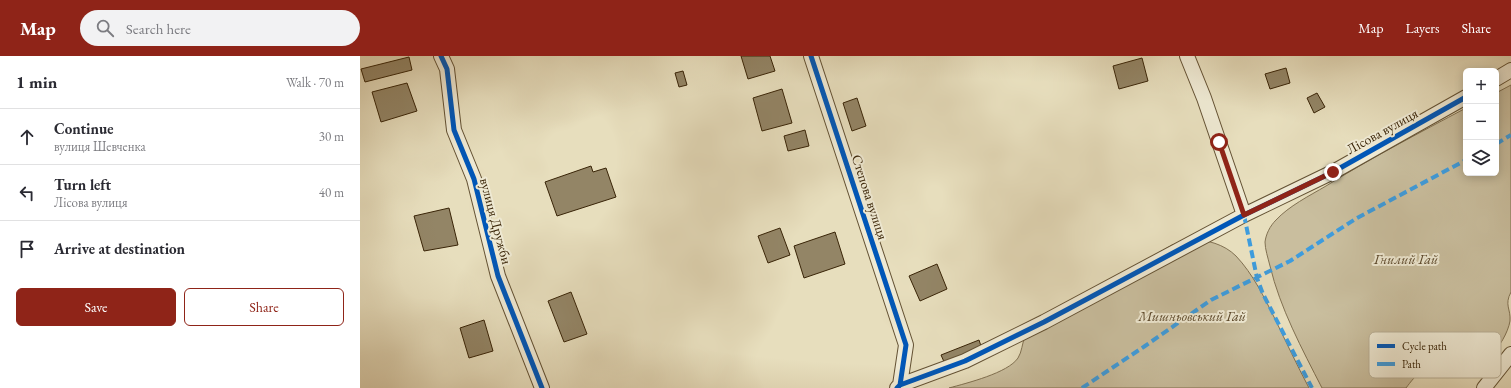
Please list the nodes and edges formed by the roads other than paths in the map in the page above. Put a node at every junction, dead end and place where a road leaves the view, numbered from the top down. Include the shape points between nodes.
1 (441, 56) edge
2 (811, 56) edge
3 (1187, 56) edge
4 (1511, 70) edge
5 (1499, 77) edge
6 (1463, 99) edge
7 (1244, 215) junction
8 (1511, 354) edge
9 (1501, 367) edge
10 (1492, 378) edge
11 (899, 387) edge
12 (542, 388) edge
13 (1484, 388) edge

1 - 12 street, вулиця Дружби via 448,68 454,130 474,179 498,276
2 - 11 street, Степова вулиця via 906,345
3 - 7 street
4 - 5 street
6 - 7 street, Лісова вулиця via 1333,172
7 - 11 street, Лісова вулиця via 1038,326 965,361
8 - 9 street
10 - 13 street

